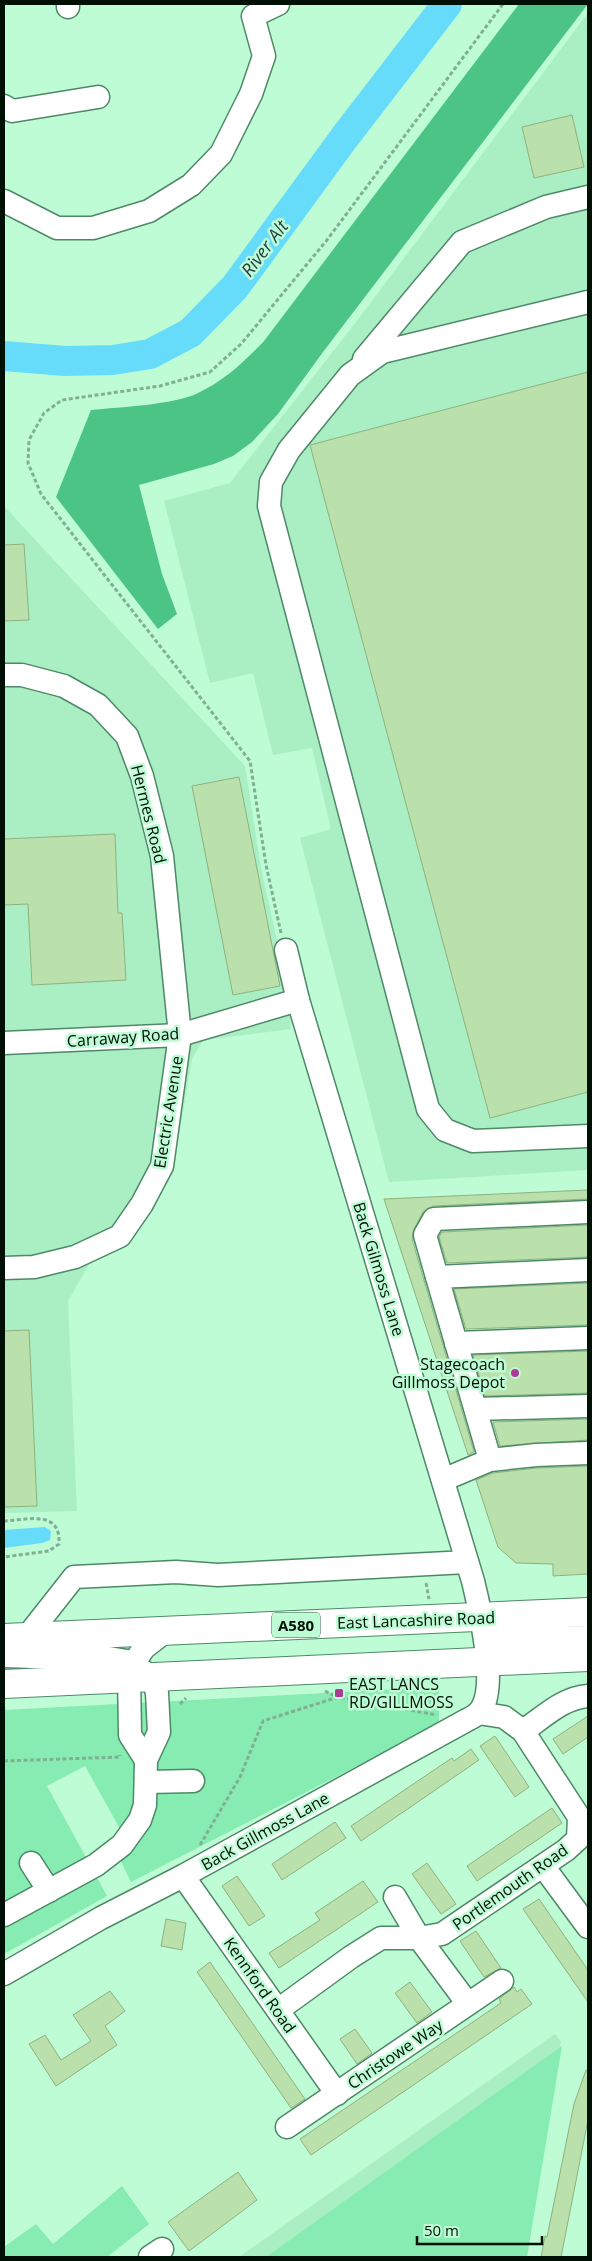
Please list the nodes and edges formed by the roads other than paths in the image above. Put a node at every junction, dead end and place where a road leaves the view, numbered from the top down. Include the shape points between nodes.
1 (278, 4) edge
2 (249, 10) edge
3 (98, 98) dead end
4 (4, 106) edge
5 (588, 197) edge
6 (4, 201) edge
7 (588, 302) edge
8 (350, 376) junction
9 (4, 675) edge
10 (286, 950) road end
11 (298, 1000) junction
12 (180, 1035) junction
13 (4, 1043) edge
14 (588, 1136) edge
15 (588, 1212) edge
16 (4, 1268) edge
17 (588, 1270) edge
18 (437, 1277) junction
19 (588, 1338) edge
20 (456, 1343) junction
21 (588, 1406) edge
22 (476, 1410) junction
23 (588, 1453) edge
24 (490, 1460) junction
25 (443, 1480) junction
26 (467, 1562) junction
27 (588, 1612) edge
28 (480, 1617) junction
29 (167, 1630) junction
30 (15, 1638) edge
31 (588, 1638) edge
32 (4, 1656) edge
33 (588, 1657) edge
34 (487, 1661) junction
35 (137, 1673) junction
36 (4, 1684) edge
37 (588, 1696) edge
38 (473, 1717) junction
39 (523, 1731) junction
40 (146, 1771) junction
41 (192, 1781) dead end
42 (32, 1863) dead end
43 (543, 1866) junction
44 (183, 1876) junction
45 (49, 1891) junction
46 (395, 1898) dead end
47 (4, 1915) edge
48 (588, 1927) edge
49 (419, 1938) junction
50 (4, 1974) edge
51 (502, 1982) dead end
52 (468, 2004) junction
53 (278, 2010) junction
54 (337, 2094) junction
55 (288, 2127) dead end

1 - 2 street
2 - 6 street via 264,56 221,154 191,185 149,211 93,228 58,228
3 - 4 street via 12,112
5 - 8 street via 546,207 462,242
7 - 8 street via 382,352
8 - 14 street via 289,450 271,482 269,506 428,1109 445,1130 474,1141
9 - 12 street, Hermes Road via 22,675 64,686 98,705 126,736 142,776 162,856
10 - 11 street, Back Gilmoss Lane
11 - 12 street, Carraway Road
11 - 25 street, Back Gilmoss Lane
12 - 13 street, Carraway Road
12 - 16 street, Electric Avenue via 162,1166 120,1236 75,1257 34,1266
15 - 18 street via 434,1219 425,1235
17 - 18 street
18 - 20 street
19 - 20 street
20 - 22 street
21 - 22 street
22 - 24 street
23 - 24 street
24 - 25 street
25 - 26 street, Back Gilmoss Lane
26 - 28 street, Back Gilmoss Lane
26 - 30 street via 74,1577
27 - 28 highway, East Lancashire Road / A580
28 - 29 highway, East Lancashire Road / A580
28 - 31 street via 490,1633 504,1639
28 - 34 street, Back Gilmoss Lane
29 - 30 highway, East Lancashire Road / A580
29 - 35 street via 153,1640
32 - 35 street via 121,1659
33 - 34 highway
34 - 35 highway
34 - 38 street via 485,1702
35 - 36 highway
35 - 40 street via 157,1693 159,1732
37 - 39 street via 565,1701
38 - 39 street, Portlemouth Road via 504,1717
38 - 44 street, Back Gillmoss Lane
39 - 43 street, Portlemouth Road via 579,1817 578,1838
40 - 41 street
40 - 45 street via 145,1805 140,1820 122,1845 96,1865
42 - 45 street
43 - 48 street
43 - 49 street, Portlemouth Road via 442,1934
44 - 50 street, Back Gillmoss Lane via 101,1918
44 - 53 street, Kennford Road
45 - 47 street
46 - 49 street
49 - 52 street
49 - 53 street, Portlemouth Road via 381,1938
51 - 52 street, Christowe Way
52 - 54 street, Christowe Way
53 - 54 street, Kennford Road
54 - 55 street, Christowe Way

